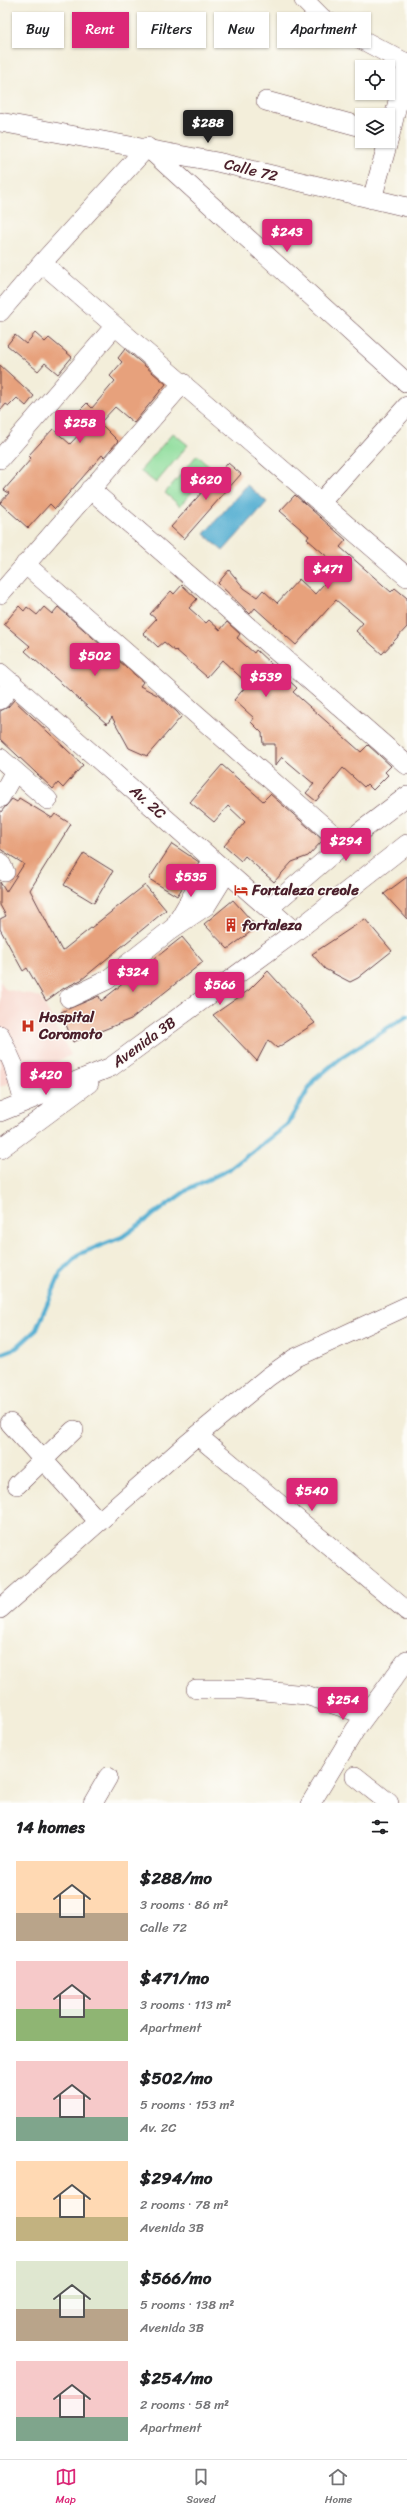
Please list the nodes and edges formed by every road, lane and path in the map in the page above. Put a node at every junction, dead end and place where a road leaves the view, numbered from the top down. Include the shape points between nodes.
1 (304, 0) edge
2 (407, 63) edge
3 (266, 100) dead end
4 (395, 111) edge
5 (0, 122) edge
6 (355, 126) edge
7 (147, 147) junction
8 (386, 148) edge
9 (372, 199) junction
10 (407, 207) edge
11 (42, 263) junction
12 (0, 312) edge
13 (115, 326) junction
14 (183, 383) junction
15 (407, 383) edge
16 (407, 406) edge
17 (0, 459) edge
18 (90, 489) junction
19 (320, 503) junction
20 (25, 564) junction
21 (407, 577) edge
22 (0, 594) edge
23 (7, 678) edge
24 (0, 700) edge
25 (0, 758) edge
26 (407, 765) edge
27 (15, 771) junction
28 (407, 796) edge
29 (0, 798) edge
30 (48, 800) dead end
31 (344, 844) junction
32 (407, 844) edge
33 (220, 866) junction
34 (269, 908) junction
35 (295, 932) junction
36 (69, 998) dead end
37 (0, 1036) edge
38 (7, 1067) edge
39 (111, 1067) junction
40 (24, 1102) junction
41 (0, 1112) edge
42 (0, 1149) edge
43 (407, 1306) edge
44 (10, 1423) dead end
45 (74, 1430) dead end
46 (198, 1436) junction
47 (43, 1459) junction
48 (17, 1485) dead end
49 (99, 1522) junction
50 (0, 1609) edge
51 (407, 1611) edge
52 (407, 1660) edge
53 (196, 1689) dead end
54 (366, 1715) junction
55 (354, 1776) dead end
56 (108, 1777) dead end
57 (93, 1803) edge
58 (311, 1803) edge
59 (389, 1803) edge

1 - 2 street via 323,19
2 - 4 street
3 - 6 street
5 - 7 street, Calle 72
7 - 9 street, Calle 72
7 - 11 street
7 - 15 street
8 - 9 street
9 - 10 street, Calle 72
11 - 12 street
11 - 13 street
13 - 14 street
13 - 17 street
14 - 18 street
14 - 19 street
16 - 19 street
18 - 20 street
18 - 26 street
19 - 21 street
20 - 22 street
20 - 31 street
23 - 24 street
23 - 33 street, Av. 2C
25 - 27 street
27 - 29 street
27 - 30 street
28 - 31 street
31 - 34 street
32 - 35 street, Avenida 3B
33 - 34 street, Av. 2C
33 - 36 street via 173,928 107,980
34 - 35 street, Av. 2C
35 - 39 street, Avenida 3B
37 - 38 street
38 - 40 street
39 - 40 street, Avenida 3B
39 - 42 street
40 - 41 street, Avenida 3B
43 - 46 street via 295,1358 268,1377
44 - 47 street
45 - 47 street
46 - 49 street
46 - 51 street
47 - 48 street
47 - 49 street
49 - 50 street
52 - 54 street
53 - 54 street via 242,1689 306,1695
54 - 58 street
55 - 59 street
56 - 57 street

